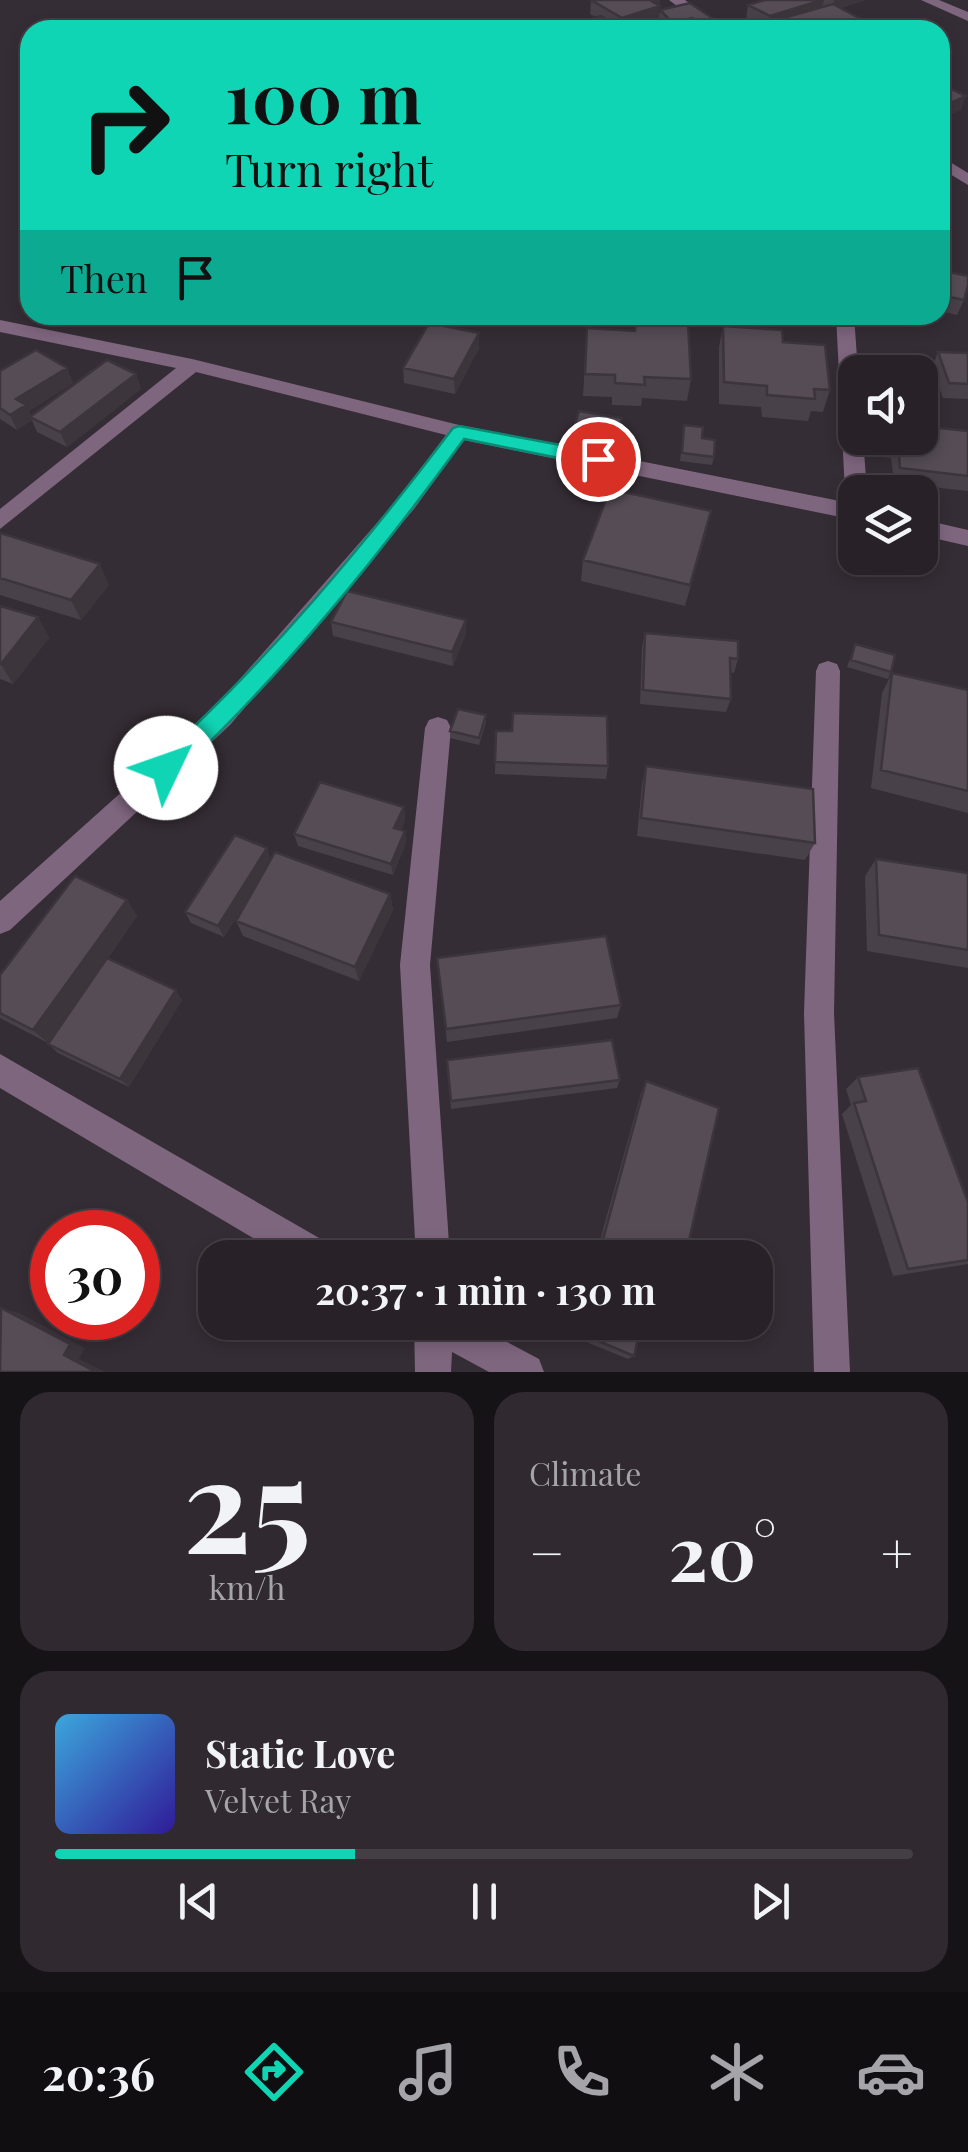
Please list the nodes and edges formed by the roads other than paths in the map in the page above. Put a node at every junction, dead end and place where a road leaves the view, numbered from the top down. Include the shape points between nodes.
1 (676, 0) edge
2 (928, 0) edge
3 (968, 17) edge
4 (704, 20) edge
5 (846, 325) edge
6 (0, 326) edge
7 (192, 365) junction
8 (459, 432) junction
9 (855, 475) edge
10 (838, 509) edge
11 (0, 522) edge
12 (938, 531) edge
13 (968, 538) edge
14 (828, 671) dead end
15 (438, 728) dead end
16 (0, 920) edge
17 (0, 1070) edge
18 (290, 1240) edge
19 (432, 1240) edge
20 (434, 1340) edge
21 (466, 1340) edge
22 (433, 1372) edge
23 (526, 1372) edge
24 (832, 1372) edge

1 - 4 street
2 - 3 street
5 - 9 street
6 - 7 street
7 - 8 street
7 - 11 street
8 - 10 street
8 - 16 street via 406,504 221,718
12 - 13 street
14 - 24 street via 820,1014
15 - 19 street via 415,965
17 - 18 street
20 - 22 street
21 - 23 street

